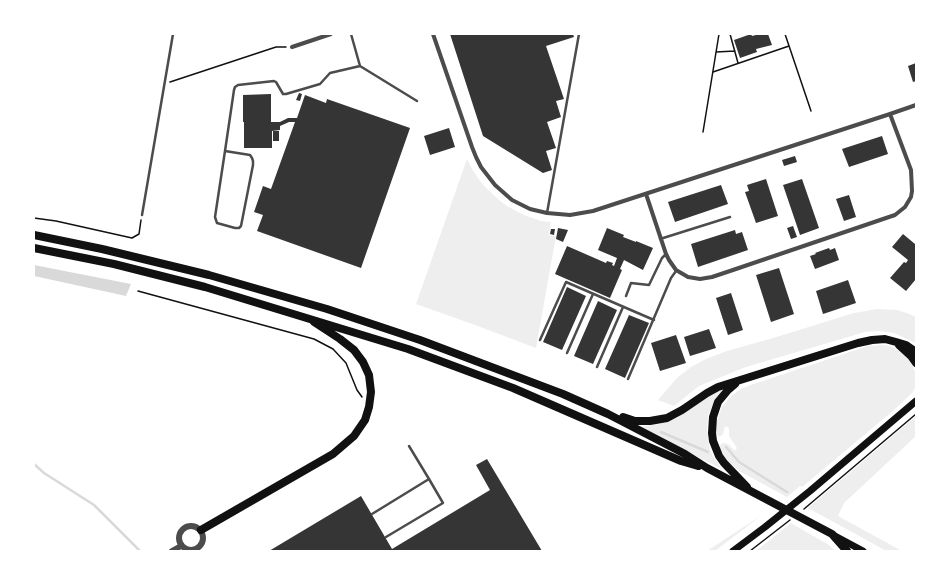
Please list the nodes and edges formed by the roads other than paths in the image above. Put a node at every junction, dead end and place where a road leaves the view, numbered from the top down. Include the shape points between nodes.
1 (173, 34) edge
2 (331, 34) edge
3 (351, 34) edge
4 (433, 34) edge
5 (579, 34) edge
6 (292, 47) road end
7 (360, 66) junction
8 (417, 101) dead end
9 (916, 105) edge
10 (890, 114) junction
11 (225, 151) junction
12 (646, 194) junction
13 (547, 213) junction
14 (142, 214) road end
15 (730, 217) dead end
16 (34, 235) edge
17 (660, 239) junction
18 (34, 248) edge
19 (666, 254) junction
20 (676, 270) junction
21 (593, 294) junction
22 (626, 296) dead end
23 (623, 307) junction
24 (304, 316) junction
25 (654, 320) junction
26 (540, 340) dead end
27 (896, 342) junction
28 (916, 352) edge
29 (567, 353) dead end
30 (916, 363) edge
31 (597, 367) dead end
32 (628, 379) dead end
33 (740, 381) junction
34 (916, 401) edge
35 (608, 414) junction
36 (409, 446) dead end
37 (707, 468) junction
38 (429, 479) junction
39 (751, 492) junction
40 (372, 514) dead end
41 (201, 530) junction
42 (832, 534) junction
43 (386, 537) dead end
44 (181, 546) junction
45 (172, 551) edge
46 (733, 551) edge
47 (847, 551) edge
48 (863, 551) edge

1 - 14 lane
2 - 6 street
3 - 7 lane
4 - 13 street via 481,167 495,185 512,200 530,209
5 - 13 lane
7 - 8 lane
7 - 11 lane via 330,73 320,84 286,94 283,94 274,81 238,85 234,90
9 - 10 street
10 - 12 street
10 - 20 street via 911,170 911,197 900,212 712,277 688,277
11 - 11 lane via 215,217 217,223 239,228 253,161 250,156
12 - 13 street via 582,214
12 - 17 street
15 - 17 lane
16 - 35 highway via 210,275 327,309 420,340 563,394
17 - 19 street
18 - 24 highway via 114,264
19 - 20 street
19 - 22 lane via 649,285 631,283
20 - 25 lane
21 - 23 lane
21 - 26 lane via 566,282
21 - 29 lane
23 - 25 lane
23 - 31 lane
24 - 37 highway via 408,349 513,388 681,461
24 - 41 highway via 340,339 354,350 363,362 369,375 371,392 365,420 354,436 333,454
25 - 32 lane
27 - 28 highway
27 - 30 highway
27 - 33 highway via 885,339 858,343
33 - 35 highway via 712,390 667,418 635,421
33 - 39 highway via 718,402 712,432 719,456
34 - 46 main road via 810,491
35 - 37 highway
36 - 38 lane
37 - 39 highway
38 - 40 lane
38 - 43 lane via 444,503
39 - 42 highway
41 - 44 street via 191,526 181,530 178,536
41 - 44 street via 204,537 197,549 186,550
42 - 47 highway
42 - 48 main road
44 - 45 street

